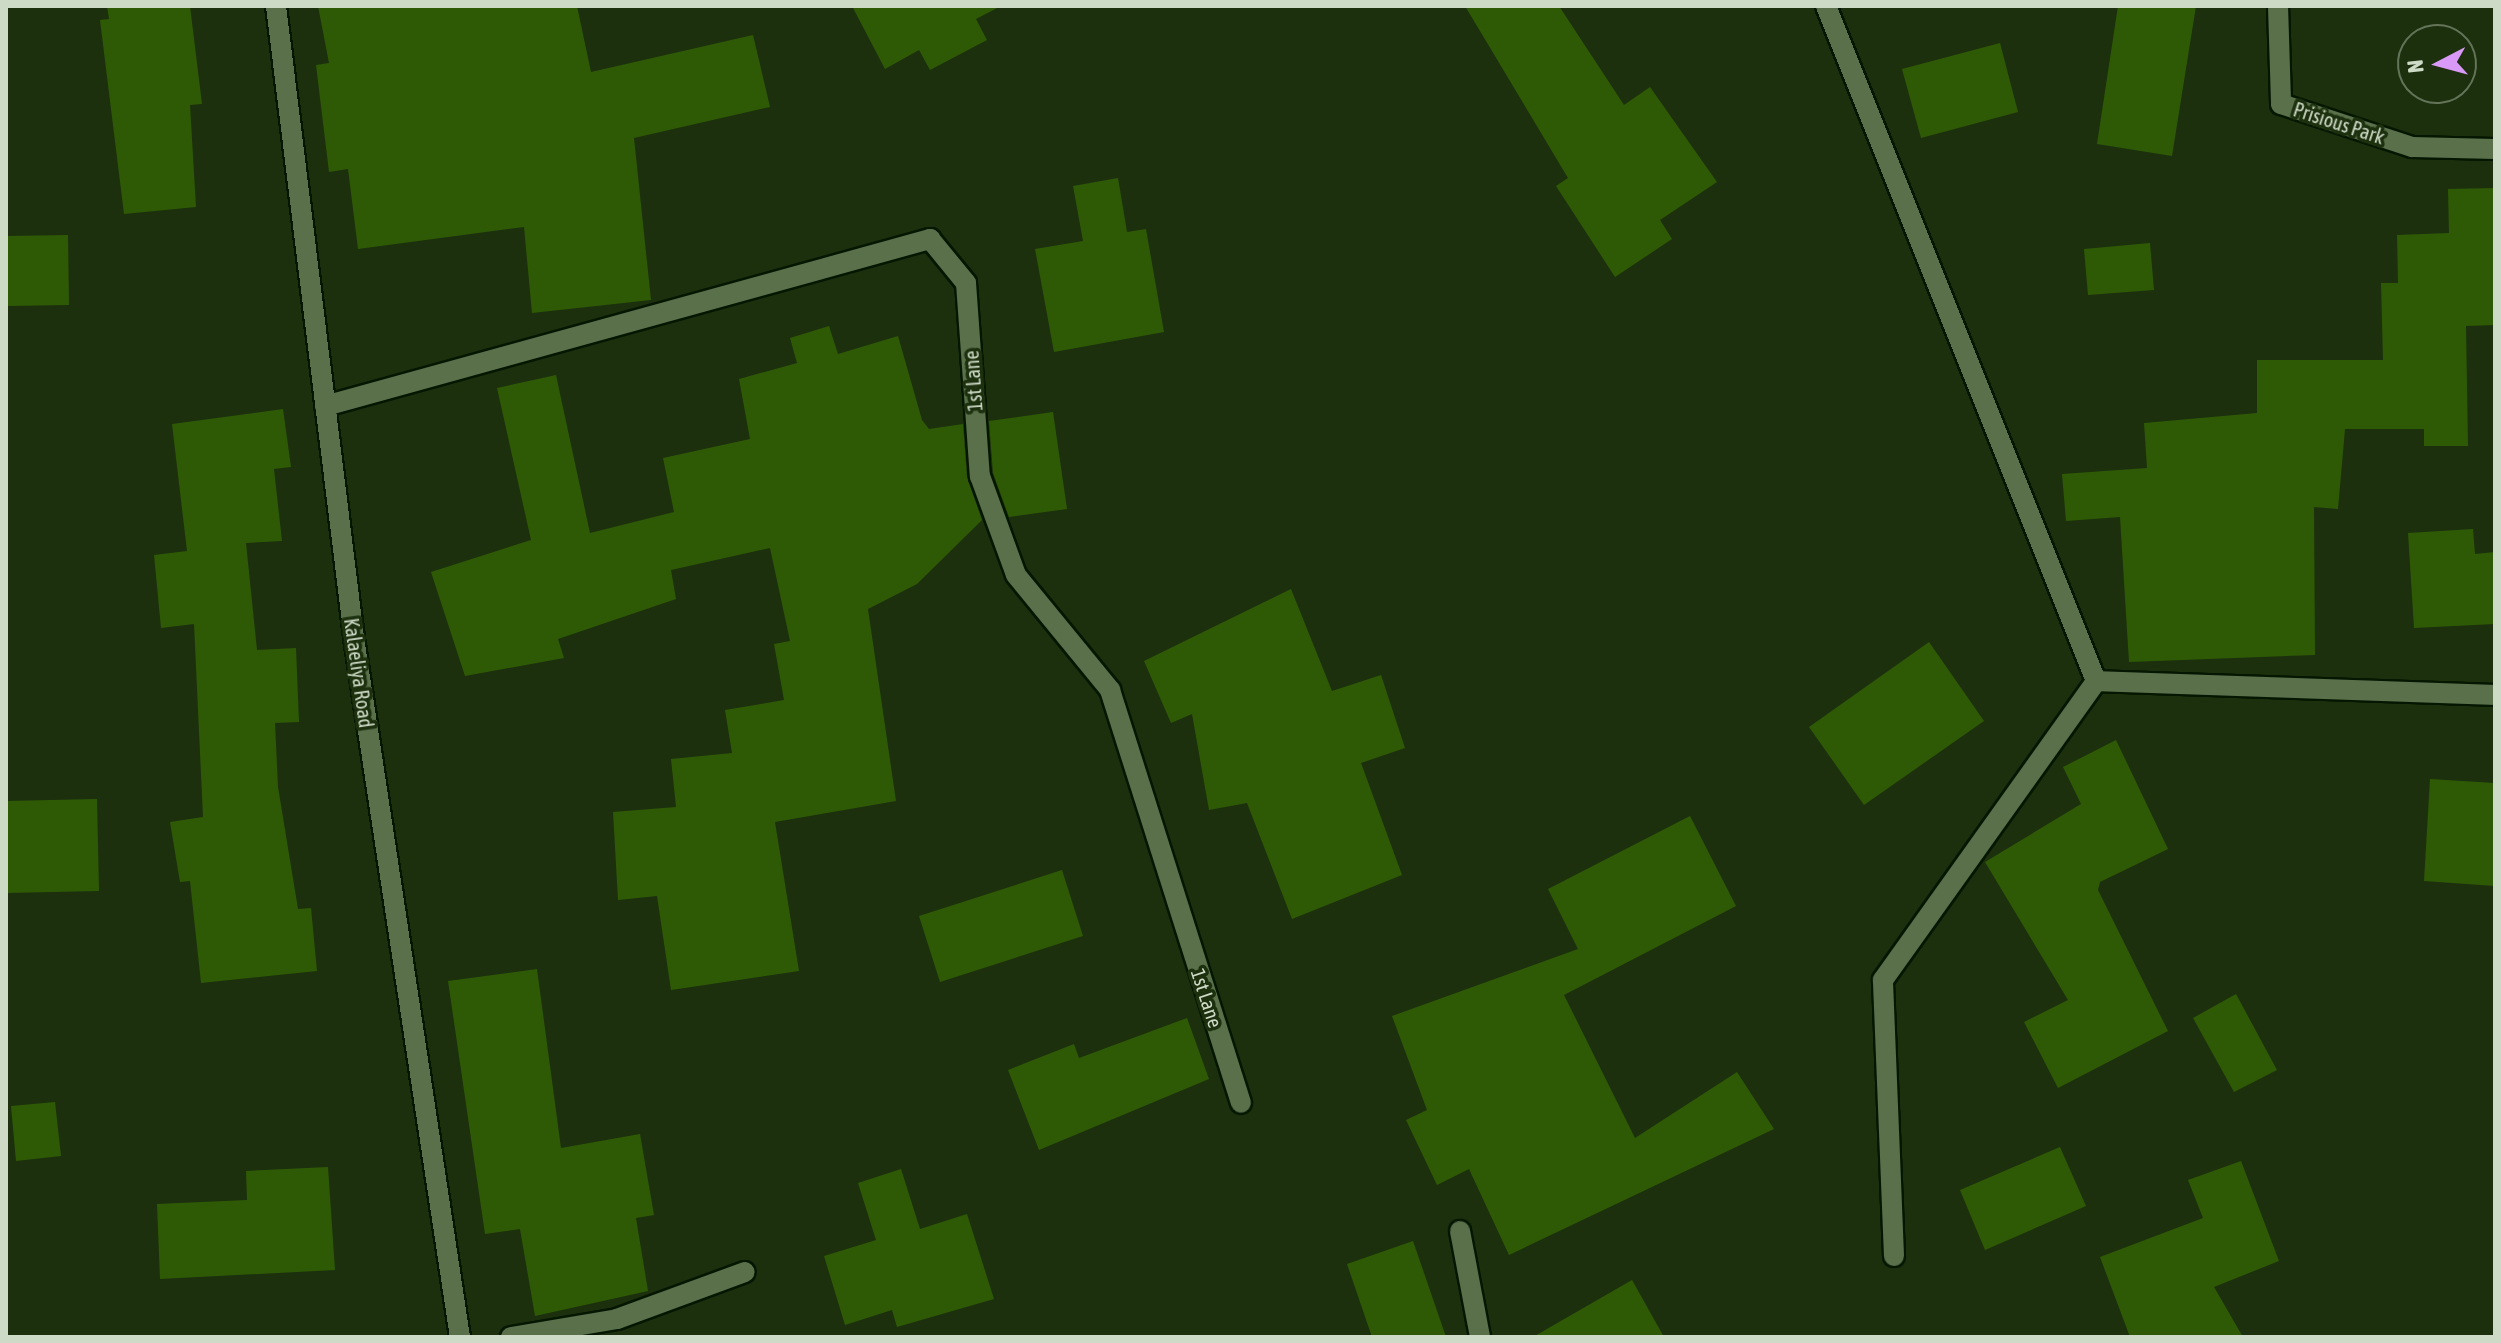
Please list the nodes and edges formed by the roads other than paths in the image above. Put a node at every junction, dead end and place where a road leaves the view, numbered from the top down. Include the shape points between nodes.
1 (276, 6) edge
2 (1826, 6) edge
3 (2278, 6) edge
4 (2495, 149) edge
5 (325, 406) junction
6 (2096, 681) junction
7 (2495, 695) edge
8 (1241, 1103) dead end
9 (1460, 1231) dead end
10 (1894, 1256) dead end
11 (745, 1272) dead end
12 (460, 1337) edge
13 (511, 1337) edge
14 (1480, 1337) edge

1 - 5 street, Kalaeliya Road
2 - 6 street
3 - 4 street, Prisious Park via 2281,104 2412,147
5 - 8 street, 1st Lane via 930,239 966,283 980,476 1016,575 1110,690
5 - 12 street, Kalaeliya Road
6 - 7 street
6 - 10 street via 1883,980
9 - 14 street
11 - 13 street via 617,1319

